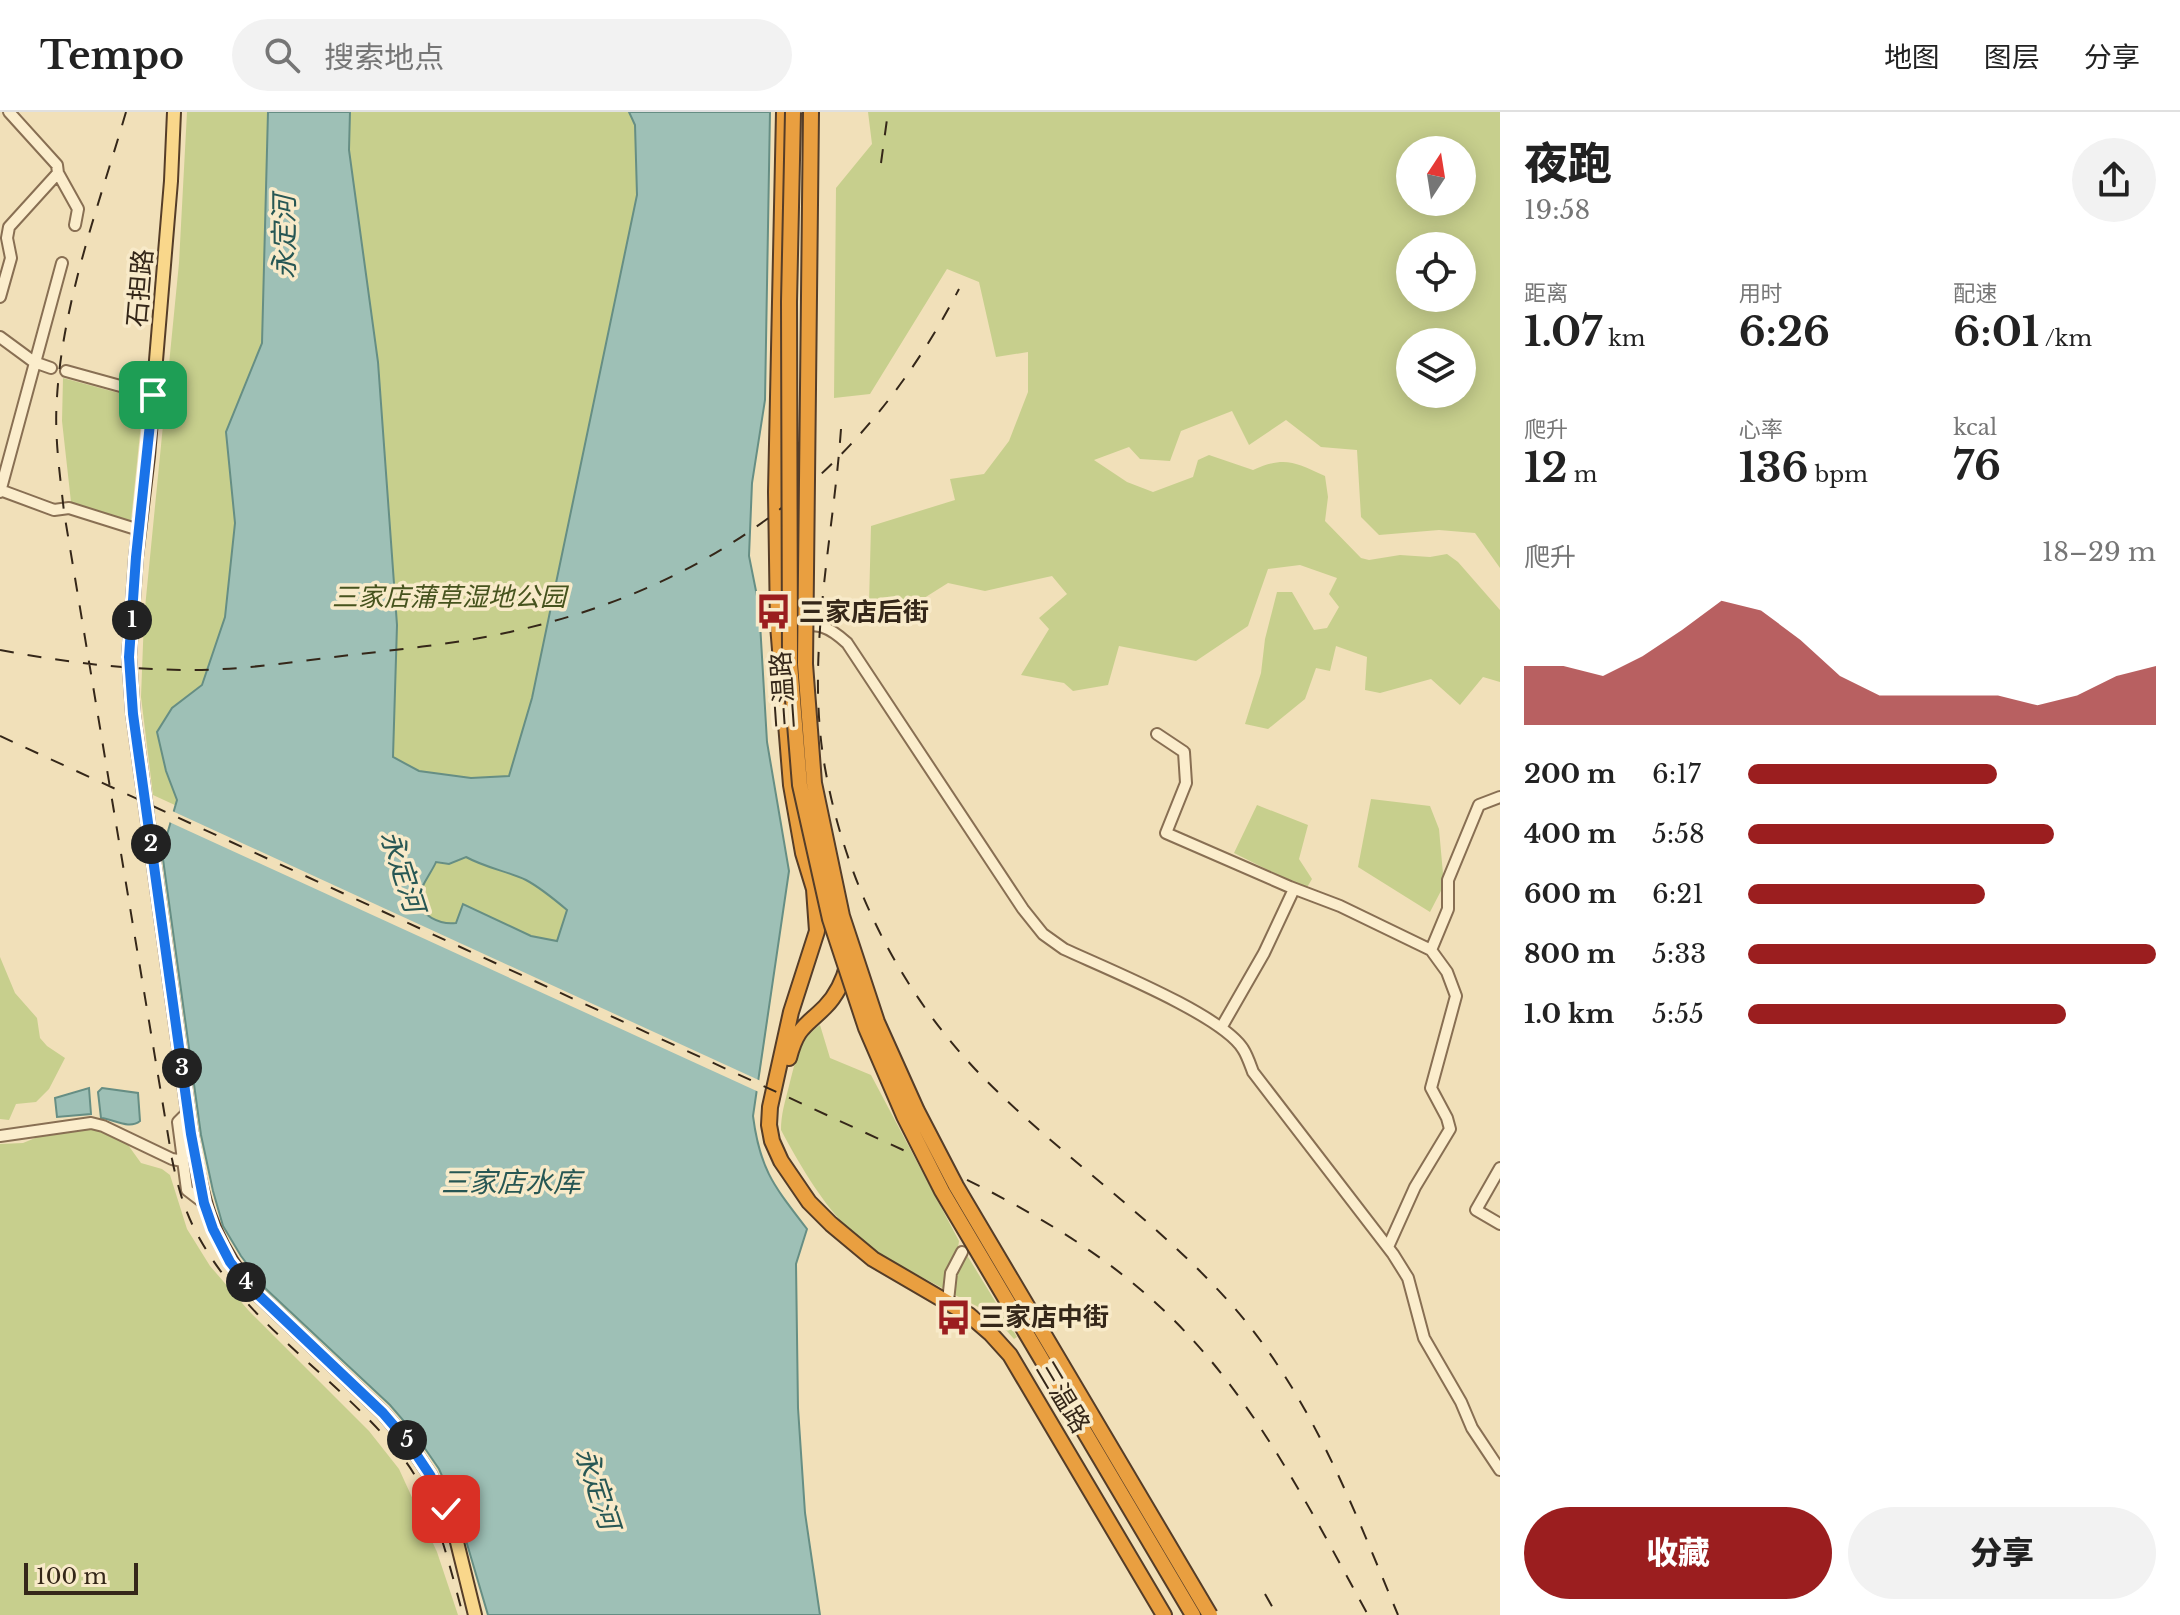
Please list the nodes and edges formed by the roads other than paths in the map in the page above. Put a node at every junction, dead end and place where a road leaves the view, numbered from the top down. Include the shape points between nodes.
1 (9, 112) edge
2 (174, 112) edge
3 (784, 112) edge
4 (793, 112) edge
5 (811, 112) edge
6 (58, 173) junction
7 (75, 225) dead end
8 (62, 263) dead end
9 (0, 297) edge
10 (807, 302) junction
11 (0, 337) edge
12 (34, 362) junction
13 (51, 368) dead end
14 (66, 371) dead end
15 (153, 395) junction
16 (0, 491) edge
17 (139, 530) junction
18 (778, 625) junction
19 (803, 625) junction
20 (809, 725) junction
21 (1157, 734) dead end
22 (1500, 797) edge
23 (1294, 889) junction
24 (842, 916) junction
25 (1431, 950) junction
26 (1221, 1028) junction
27 (188, 1112) junction
28 (0, 1136) edge
29 (183, 1161) junction
30 (1500, 1168) edge
31 (204, 1203) junction
32 (831, 1224) junction
33 (1500, 1224) edge
34 (1388, 1247) junction
35 (962, 1252) dead end
36 (948, 1301) junction
37 (1500, 1470) edge
38 (475, 1615) edge
39 (1164, 1615) edge
40 (1193, 1615) edge
41 (1210, 1615) edge

1 - 6 street via 57,165
2 - 15 main road, 石担路
3 - 18 highway, 三温路
4 - 40 highway, bridge via 790,663 800,785 830,919 866,1028 942,1191
5 - 10 highway, 三温路
6 - 7 street via 78,209
6 - 9 street via 9,227 11,258
8 - 12 street
10 - 19 highway, 三温路
10 - 20 highway, bridge
11 - 12 street
12 - 13 street
12 - 16 street
14 - 15 street
15 - 17 main road, 石担路
16 - 17 street
17 - 27 main road, 石担路 via 129,657 133,714
18 - 19 street
18 - 32 highway, 三温路 via 791,785 814,889 817,931 791,1012 769,1125 781,1161
19 - 20 highway, 三温路
19 - 26 street via 824,625 847,643 1043,934
20 - 24 highway, 三温路 via 814,783
21 - 23 street via 1184,752 1186,783 1166,833
22 - 25 street via 1479,805 1448,880 1448,909
23 - 25 street
23 - 26 street
24 - 32 highway, 三温路 via 848,964 839,989 802,1026 792,1045 774,1125 787,1158
24 - 41 highway, bridge via 877,1022 956,1186
25 - 34 street via 1456,996 1431,1088 1450,1129 1415,1187
26 - 34 street via 1243,1048 1253,1072
27 - 29 street via 178,1122
27 - 31 main road, 石担路
28 - 29 street via 91,1123
29 - 31 street via 187,1190
30 - 33 street via 1476,1210
31 - 38 main road, 石担路 via 230,1262 249,1286 383,1413 430,1475 456,1538
32 - 36 highway, 三温路 via 873,1259
34 - 37 street via 1408,1278 1424,1338
35 - 36 street via 951,1273
36 - 39 highway, 三温路 via 1010,1355

